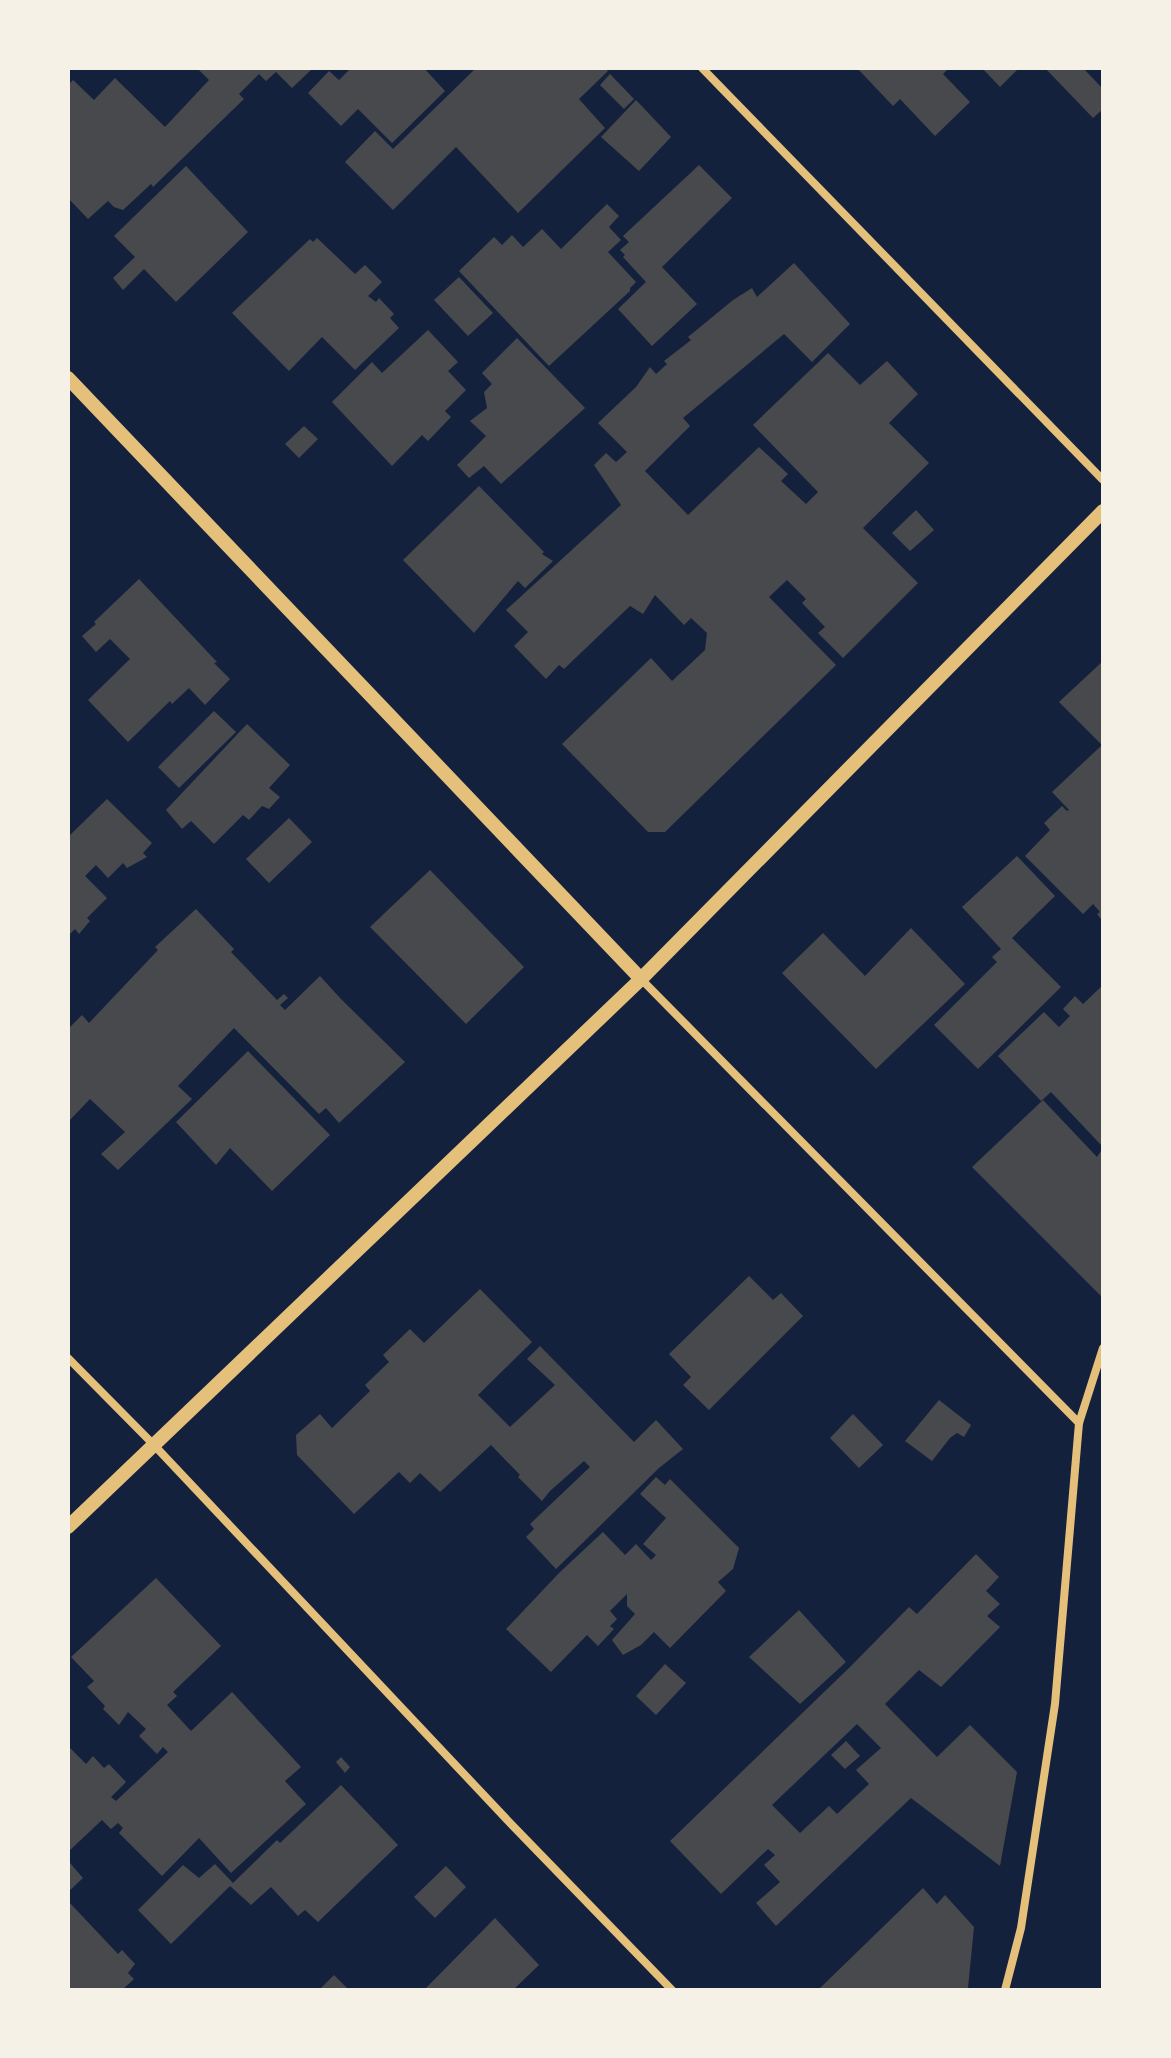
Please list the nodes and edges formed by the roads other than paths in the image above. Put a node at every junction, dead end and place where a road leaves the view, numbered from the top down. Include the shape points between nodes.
1 (702, 68) edge
2 (68, 378) edge
3 (1103, 480) edge
4 (1103, 511) edge
5 (641, 979) junction
6 (1103, 1348) edge
7 (68, 1358) edge
8 (1079, 1423) junction
9 (153, 1444) junction
10 (68, 1527) edge
11 (672, 1990) edge
12 (1005, 1990) edge

1 - 3 street
2 - 5 street
4 - 5 street
5 - 8 street
5 - 9 street
6 - 8 street
7 - 9 street
8 - 12 street via 1055,1704 1021,1928
9 - 10 street
9 - 11 street

